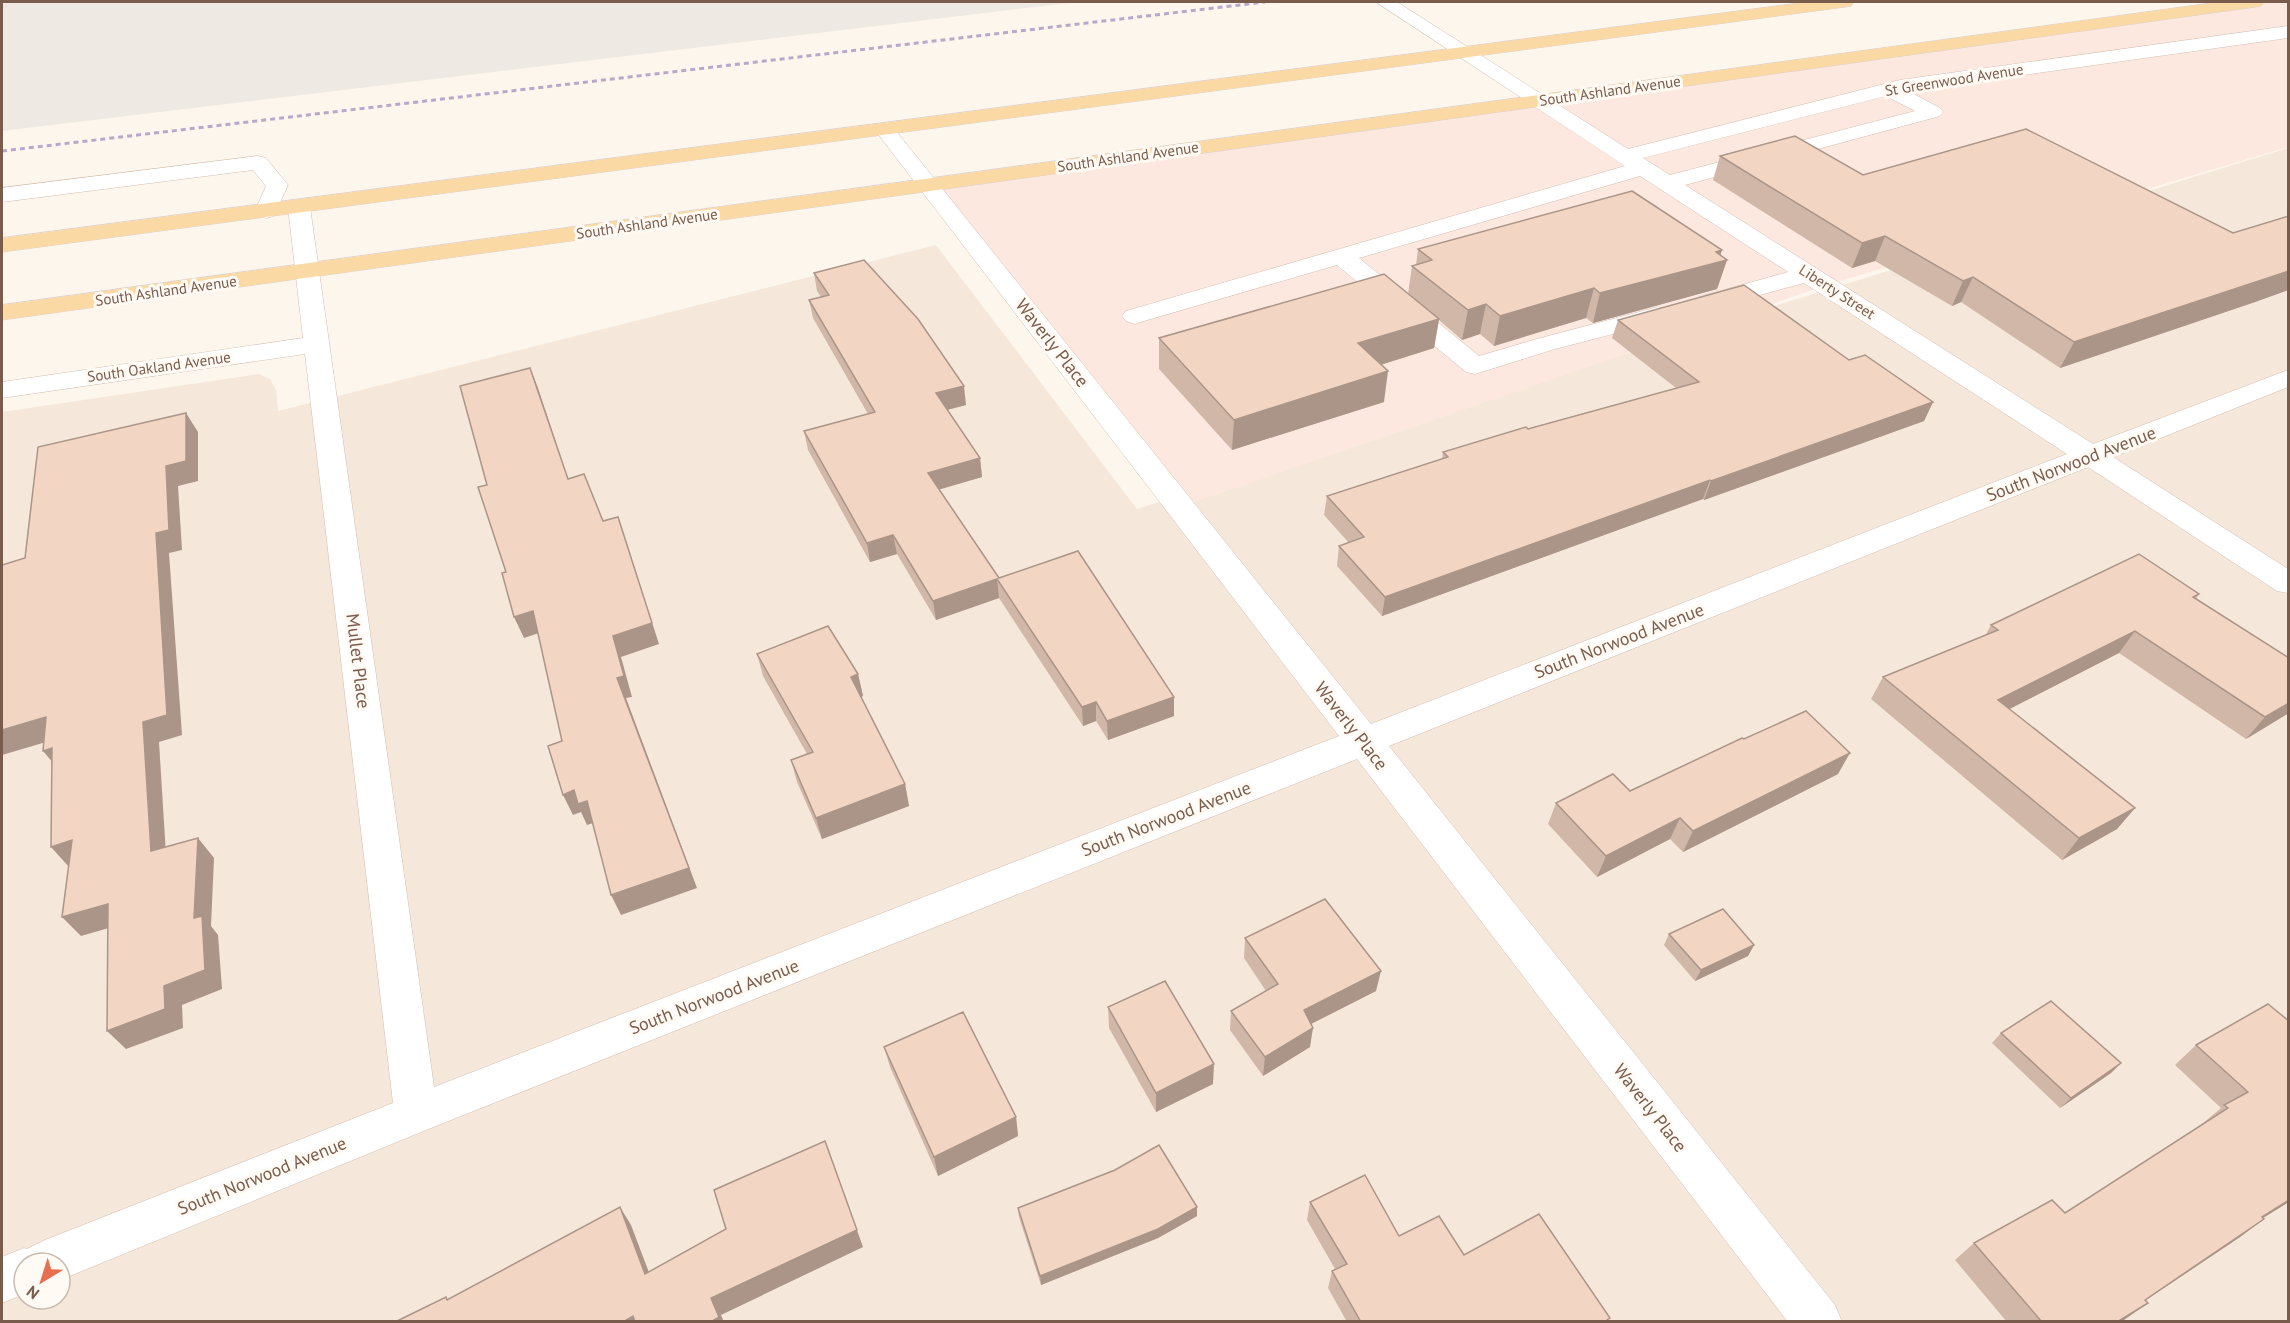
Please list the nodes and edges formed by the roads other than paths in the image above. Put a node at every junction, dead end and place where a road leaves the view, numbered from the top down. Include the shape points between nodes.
1 (1385, 2) edge
2 (1845, 2) edge
3 (2255, 2) edge
4 (2289, 32) edge
5 (1463, 52) junction
6 (1889, 89) junction
7 (1539, 101) junction
8 (885, 130) junction
9 (1635, 162) junction
10 (1667, 183) junction
11 (928, 185) junction
12 (2, 195) edge
13 (299, 207) junction
14 (266, 211) junction
15 (2, 245) edge
16 (1341, 256) junction
17 (308, 271) junction
18 (1809, 273) junction
19 (2, 313) edge
20 (1135, 316) dead end
21 (317, 344) junction
22 (2289, 378) edge
23 (2, 390) edge
24 (2092, 455) junction
25 (2289, 583) edge
26 (1363, 742) junction
27 (416, 1114) junction
28 (72, 1252) edge
29 (1818, 1322) edge

1 - 5 street, Liberty Street
2 - 5 main road
3 - 7 main road, South Ashland Avenue
4 - 6 street, St Greenwood Avenue
5 - 7 street, Liberty Street
5 - 8 main road
6 - 9 street, St Greenwood Avenue
6 - 10 street via 1933,112
7 - 9 street, Liberty Street
7 - 11 main road, South Ashland Avenue
8 - 11 street, Waverly Place
8 - 13 main road
9 - 10 street, Liberty Street
9 - 16 street, St Greenwood Avenue
10 - 18 street, Liberty Street
11 - 17 main road, South Ashland Avenue
11 - 26 street, Waverly Place
12 - 14 street via 258,163 277,185
13 - 14 main road
13 - 17 street, Mullet Place
14 - 15 main road
16 - 18 street via 1475,366
16 - 20 street, St Greenwood Avenue
17 - 19 main road, South Ashland Avenue
17 - 21 street, Mullet Place
18 - 24 street, Liberty Street
21 - 23 street, South Oakland Avenue
21 - 27 street, Mullet Place
22 - 24 street, South Norwood Avenue
24 - 25 street, Liberty Street
24 - 26 street, South Norwood Avenue
26 - 27 street, South Norwood Avenue
26 - 29 street, Waverly Place
27 - 28 street, South Norwood Avenue

